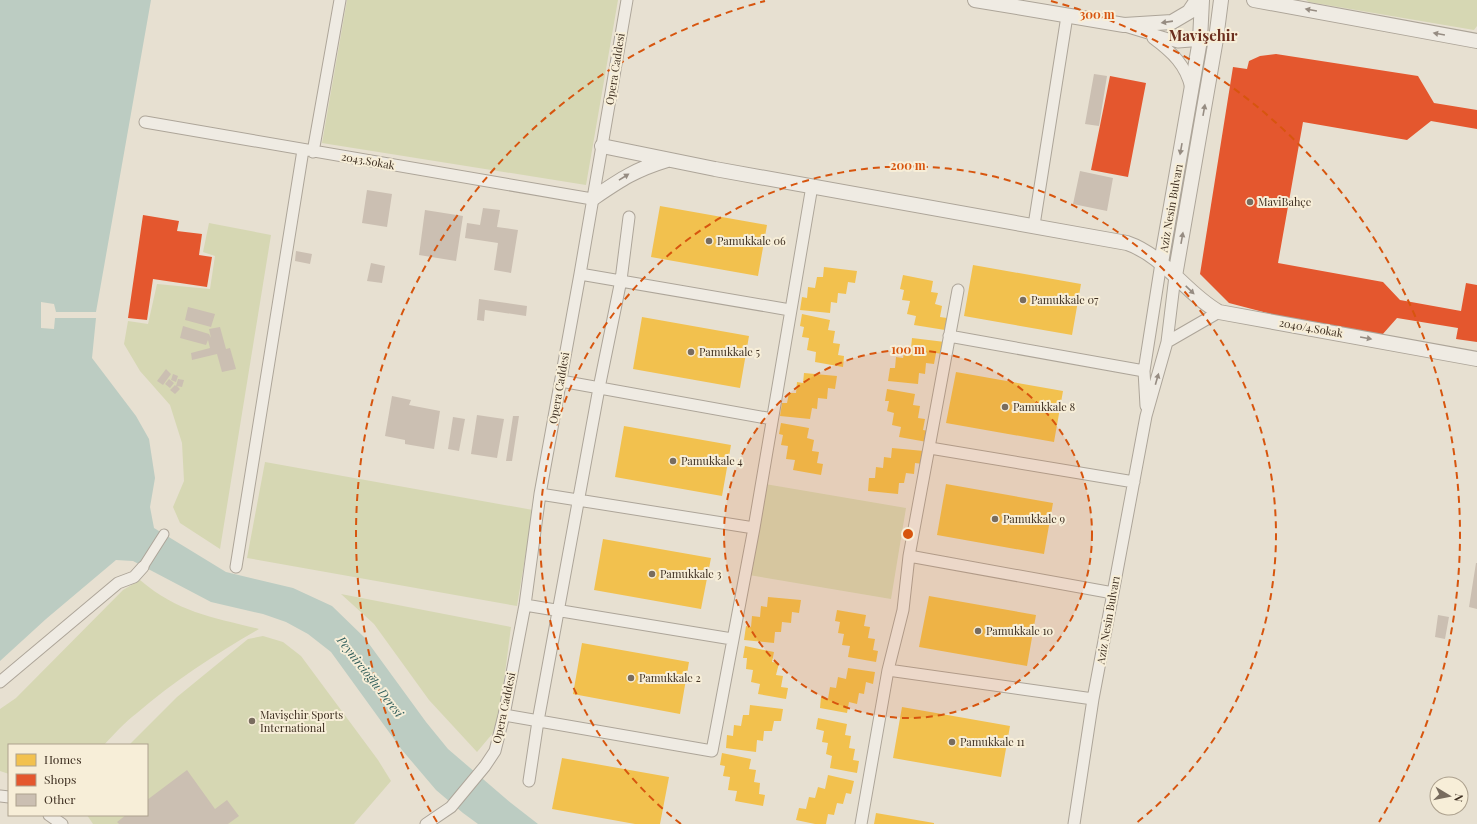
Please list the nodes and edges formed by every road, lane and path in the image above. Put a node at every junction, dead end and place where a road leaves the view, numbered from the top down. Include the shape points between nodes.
1 (340, 0) edge
2 (627, 0) edge
3 (976, 0) edge
4 (1197, 0) edge
5 (1202, 0) edge
6 (1221, 0) edge
7 (1254, 0) edge
8 (1270, 2) edge
9 (1017, 4) edge
10 (1067, 16) junction
11 (1124, 26) junction
12 (1148, 34) junction
13 (1216, 39) junction
14 (1200, 40) junction
15 (1477, 41) edge
16 (1191, 90) junction
17 (145, 122) dead end
18 (602, 146) junction
19 (308, 151) junction
20 (668, 159) junction
21 (812, 186) junction
22 (592, 199) junction
23 (629, 217) dead end
24 (1034, 226) junction
25 (1161, 263) junction
26 (580, 274) junction
27 (1175, 276) junction
28 (621, 280) junction
29 (958, 290) dead end
30 (790, 310) junction
31 (1219, 312) junction
32 (949, 336) junction
33 (1167, 342) junction
34 (1477, 359) edge
35 (1144, 371) junction
36 (561, 381) junction
37 (599, 388) junction
38 (1146, 416) junction
39 (772, 419) junction
40 (930, 448) junction
41 (1134, 482) junction
42 (540, 494) junction
43 (580, 500) junction
44 (754, 528) junction
45 (164, 534) dead end
46 (909, 556) junction
47 (143, 567) joint
48 (236, 567) dead end
49 (1113, 593) junction
50 (525, 605) junction
51 (560, 611) junction
52 (732, 639) junction
53 (888, 670) junction
54 (0, 682) edge
55 (1093, 699) junction
56 (504, 715) junction
57 (538, 721) junction
58 (529, 781) dead end
59 (50, 816) edge
60 (62, 824) edge
61 (426, 824) edge
62 (861, 824) edge
63 (1074, 824) edge

1 - 19 street
2 - 18 street, Opera Caddesi
3 - 9 street
4 -> 11 street via 1189,12 1172,22
5 - 14 street, Aziz Nesin Bulvarı
6 - 13 street, Aziz Nesin Bulvarı
7 - 8 street
15 -> 8 street
9 - 10 street
10 - 11 street
10 - 24 street
11 - 12 street
12 - 14 street via 1178,42
12 - 16 street via 1180,62 1189,77
13 - 14 street
27 -> 13 street, Aziz Nesin Bulvarı
14 - 16 street, Aziz Nesin Bulvarı
16 -> 25 street, Aziz Nesin Bulvarı
17 - 19 street, 2043.Sokak
18 - 20 street, 2040/4.Sokak
18 - 22 street, Opera Caddesi
19 - 22 street, 2043.Sokak
19 - 48 street
20 - 21 street, 2040/4.Sokak
22 -> 20 street via 642,167
21 - 24 street, 2040/4.Sokak
21 - 30 street
22 - 26 street, Opera Caddesi
23 - 28 street
24 - 25 street, 2040/4.Sokak via 1127,243 1142,248
25 - 27 street, 2040/4.Sokak
25 - 35 street, Aziz Nesin Bulvarı
26 - 28 street
26 - 36 street, Opera Caddesi
27 -> 31 street, 2040/4.Sokak via 1204,303
27 - 33 street, Aziz Nesin Bulvarı
28 - 30 street
28 - 37 street
29 - 32 street
30 - 39 street
31 - 33 street
31 -> 34 street, 2040/4.Sokak
32 - 35 street
32 - 40 street
38 -> 33 street, Aziz Nesin Bulvarı
35 - 38 street, Aziz Nesin Bulvarı
36 - 37 street
36 - 42 street, Opera Caddesi
37 - 39 street
37 - 43 street
38 - 41 street, Aziz Nesin Bulvarı
39 - 44 street
40 - 41 street
40 - 46 street
41 - 49 street, Aziz Nesin Bulvarı
42 - 43 street
42 - 50 street, Opera Caddesi
43 - 44 street
43 - 51 street
44 - 52 street
45 - 47 street
46 - 49 street
46 - 53 street via 903,610
47 - 54 street via 134,577 118,583
49 - 55 street, Aziz Nesin Bulvarı
50 - 51 street
50 - 56 street, Opera Caddesi
51 - 52 street
51 - 57 street
52 - 57 street via 712,751
53 - 55 street
53 - 62 street
55 - 63 street, Aziz Nesin Bulvarı
56 - 57 street
56 - 61 street, Opera Caddesi via 495,751 480,772 451,806
57 - 58 street
59 - 60 street

